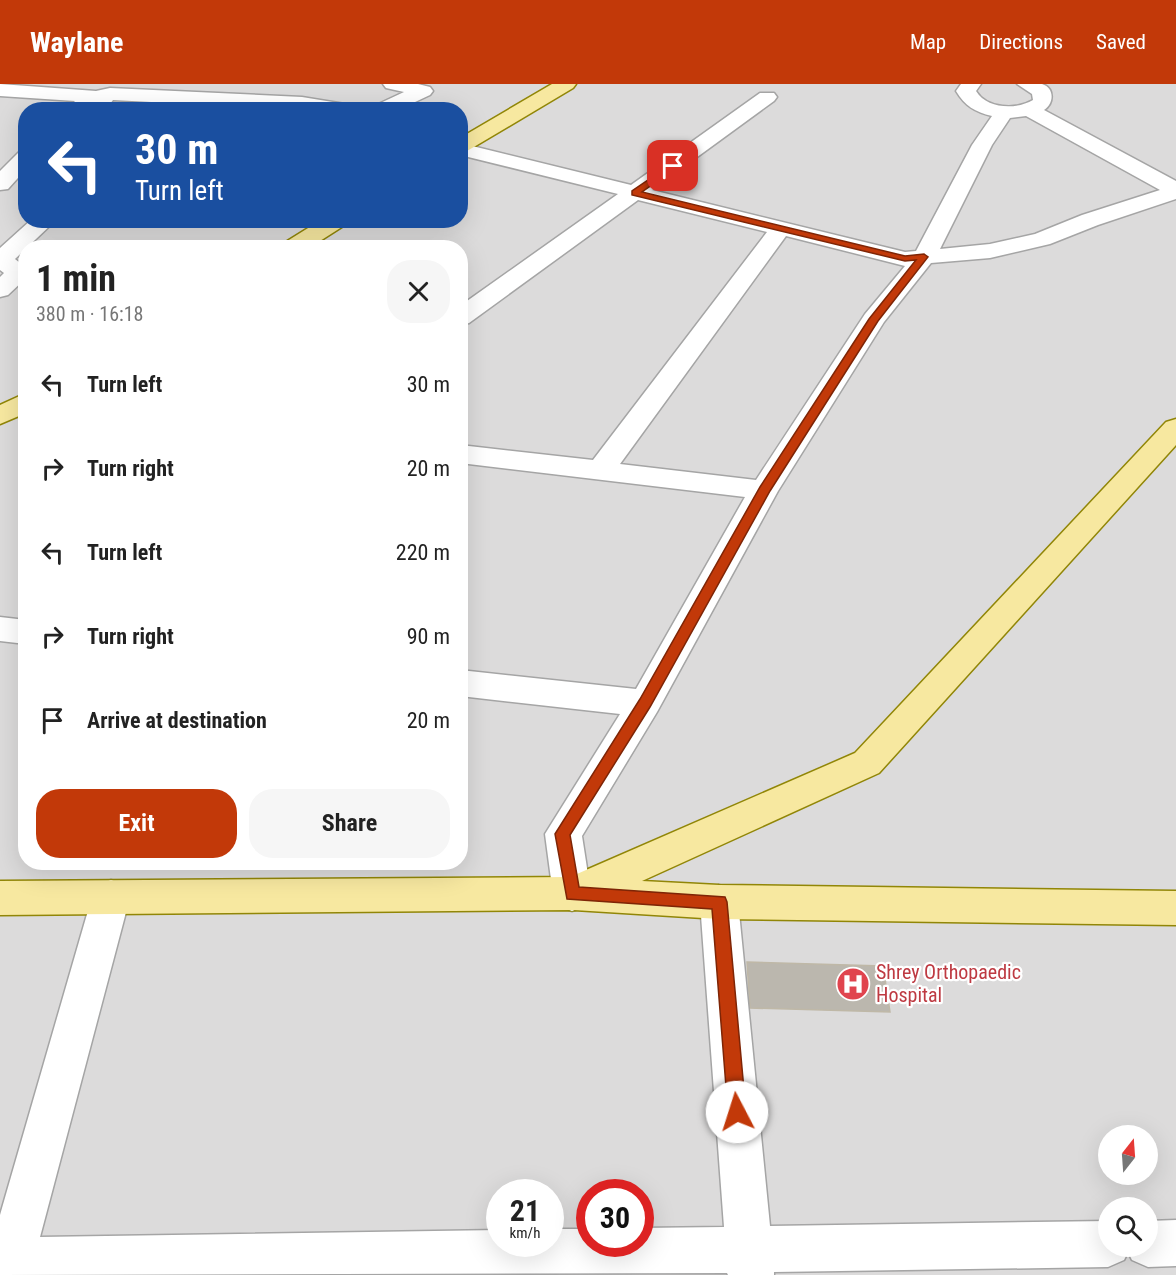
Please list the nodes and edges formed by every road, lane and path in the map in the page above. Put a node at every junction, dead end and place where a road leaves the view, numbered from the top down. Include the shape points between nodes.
1 (393, 84) edge
2 (566, 84) edge
3 (967, 85) edge
4 (1033, 85) edge
5 (430, 88) edge
6 (0, 90) edge
7 (96, 97) junction
8 (246, 98) edge
9 (768, 98) dead end
10 (88, 102) edge
11 (105, 102) edge
12 (291, 102) edge
13 (399, 102) edge
14 (1017, 111) junction
15 (468, 143) edge
16 (0, 150) edge
17 (468, 150) edge
18 (18, 151) edge
19 (18, 169) edge
20 (10, 182) edge
21 (1176, 191) edge
22 (635, 193) junction
23 (324, 228) edge
24 (781, 228) junction
25 (305, 240) edge
26 (924, 257) junction
27 (11, 266) edge
28 (0, 290) edge
29 (468, 312) edge
30 (18, 405) edge
31 (0, 416) edge
32 (1176, 428) edge
33 (468, 455) edge
34 (601, 470) junction
35 (764, 490) junction
36 (0, 629) edge
37 (18, 631) edge
38 (468, 684) edge
39 (645, 703) junction
40 (573, 894) junction
41 (111, 897) junction
42 (0, 898) edge
43 (719, 902) junction
44 (1176, 908) edge
45 (1176, 1243) edge
46 (1158, 1244) edge
47 (1098, 1245) edge
48 (5, 1261) edge
49 (750, 1263) edge
50 (615, 1264) edge
51 (396, 1265) edge

1 - 5 street
2 - 15 main road
3 - 14 street via 966,91 973,101
4 - 14 street via 1043,97 1042,103
5 - 13 street
6 - 7 street
7 - 8 street via 110,94
7 - 10 street
7 - 11 street
8 - 12 street
9 - 22 street
14 - 21 street
14 - 26 street via 982,145
16 - 18 street
17 - 22 street
19 - 20 street
21 - 26 street via 1042,238 990,251
22 - 24 street
22 - 29 street
23 - 25 main road
24 - 26 street via 905,258
24 - 34 street
26 - 35 street via 874,319
27 - 28 street
30 - 31 main road
32 - 40 main road via 867,763
33 - 34 street
34 - 35 street
35 - 39 street
36 - 37 street
38 - 39 street
39 - 40 street via 562,834
40 - 41 main road
40 - 43 main road
41 - 42 main road
41 - 48 street
43 - 44 main road
43 - 49 street
45 - 46 street
47 - 49 street
48 - 51 street
49 - 50 street
50 - 51 street

